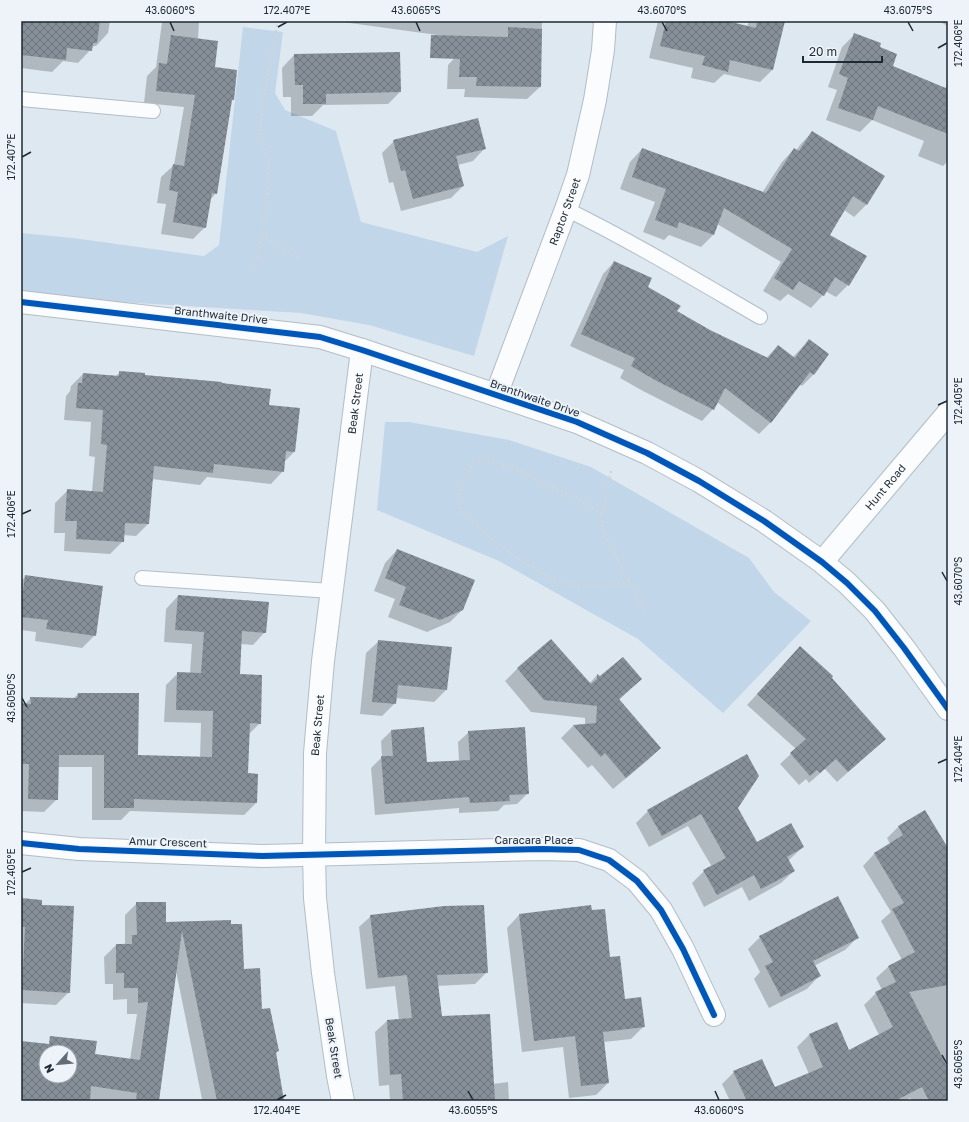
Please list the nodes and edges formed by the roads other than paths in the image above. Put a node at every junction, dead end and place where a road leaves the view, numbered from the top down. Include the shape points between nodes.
1 (605, 21) edge
2 (21, 99) edge
3 (153, 111) dead end
4 (566, 209) junction
5 (21, 302) edge
6 (760, 317) dead end
7 (362, 350) junction
8 (496, 395) junction
9 (948, 413) edge
10 (822, 562) junction
11 (142, 578) dead end
12 (332, 591) junction
13 (948, 709) edge
14 (21, 843) edge
15 (314, 854) junction
16 (714, 1015) dead end
17 (343, 1101) edge

1 - 4 street, Raptor Street via 595,100 578,175
2 - 3 lane
4 - 6 lane via 635,245
4 - 8 street, Raptor Street
5 - 7 street, Branthwaite Drive via 320,337
7 - 8 street, Branthwaite Drive
7 - 12 street, Beak Street
8 - 10 street, Branthwaite Drive via 578,422 647,453 758,517
9 - 10 street, Hunt Road
10 - 13 street, Branthwaite Drive via 875,611
11 - 12 lane
12 - 15 street, Beak Street via 315,753
14 - 15 street, Amur Crescent via 79,849 263,856
15 - 16 street, Caracara Place via 542,848 579,850 609,860 637,881 661,910 683,949
15 - 17 street, Beak Street via 315,898 323,973

